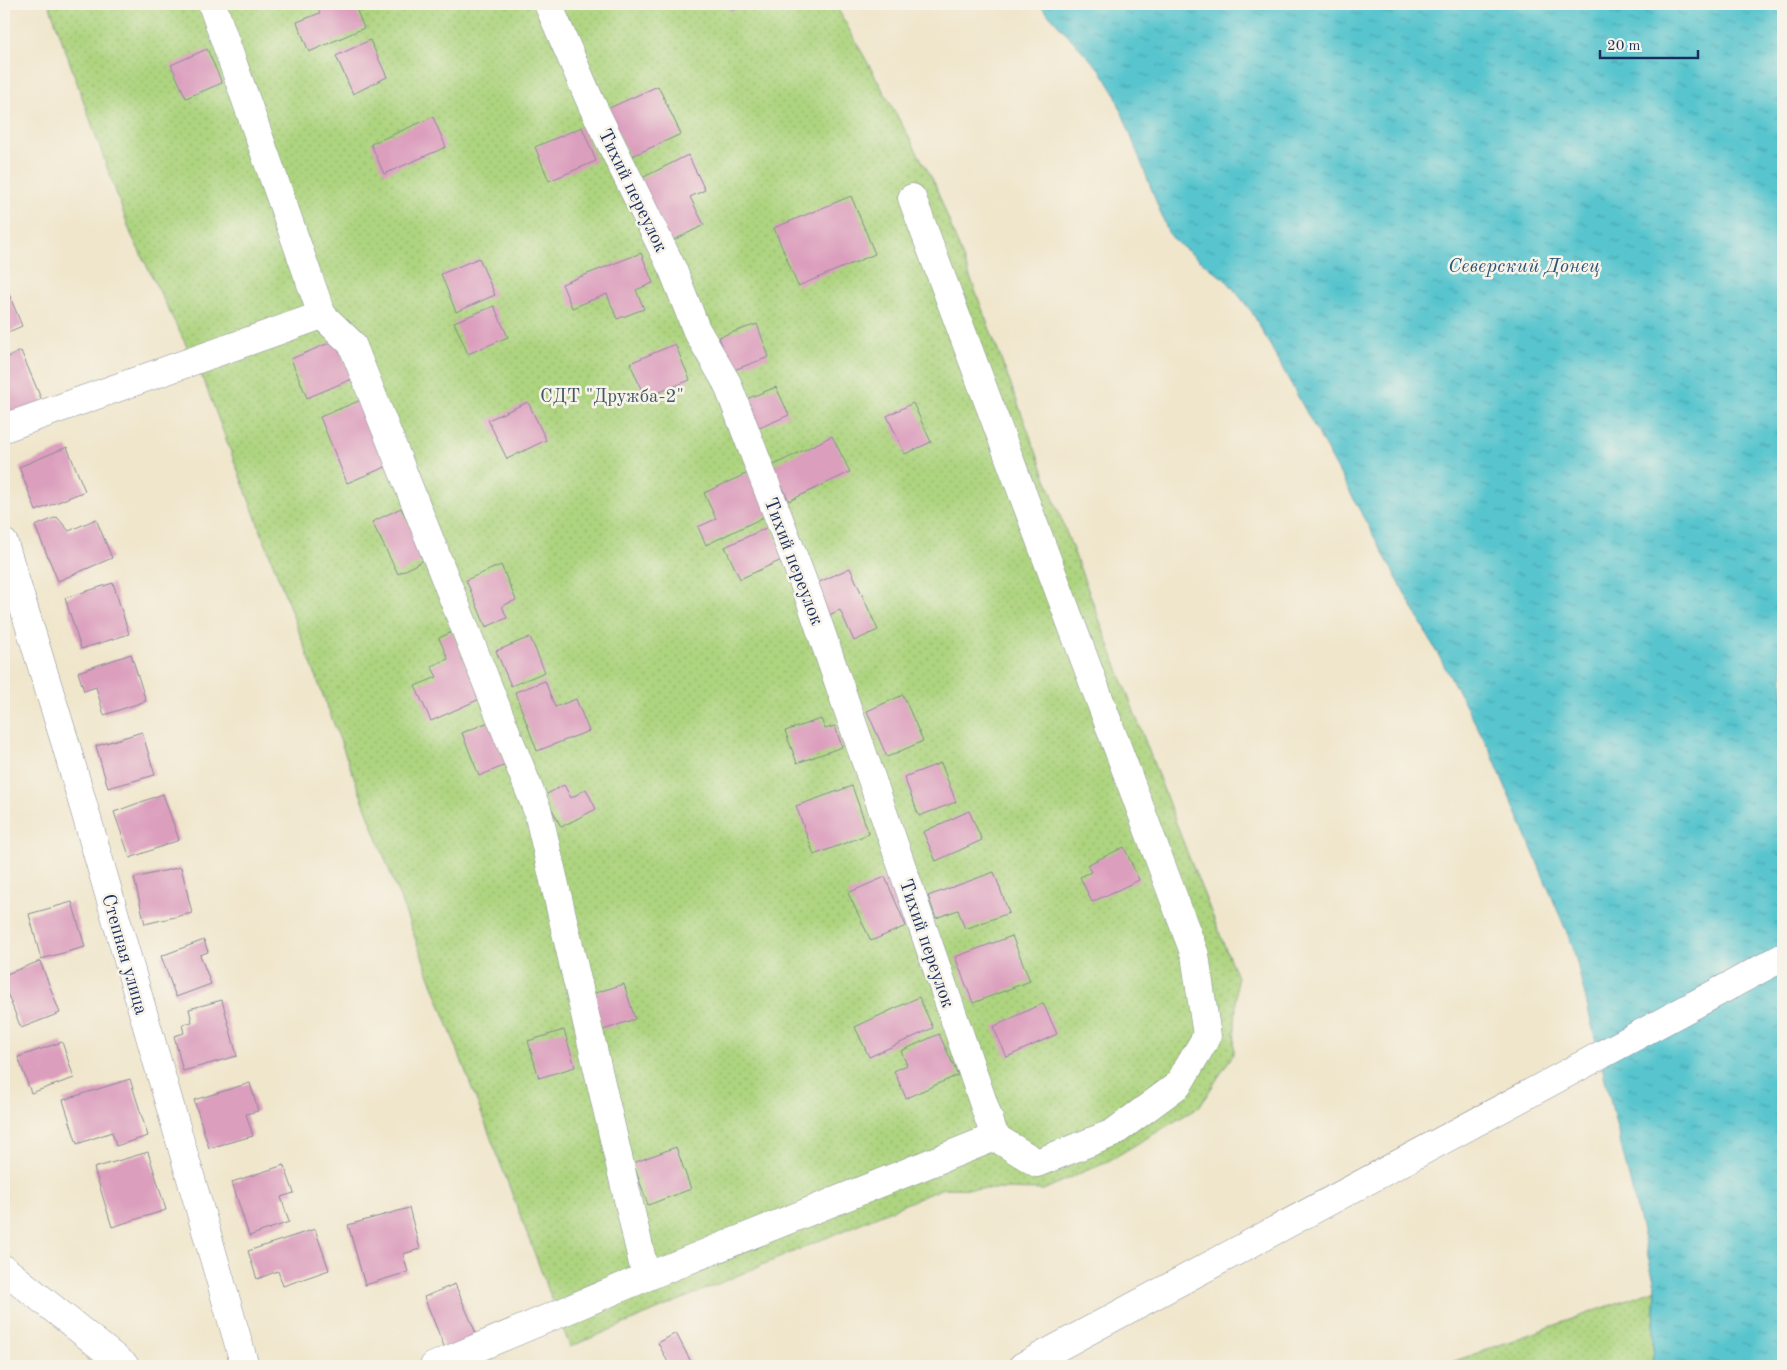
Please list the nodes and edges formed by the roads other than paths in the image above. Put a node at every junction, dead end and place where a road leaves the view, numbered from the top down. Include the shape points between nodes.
1 (212, 4) edge
2 (548, 4) edge
3 (912, 198) dead end
4 (322, 314) junction
5 (4, 428) edge
6 (4, 543) edge
7 (1783, 957) edge
8 (994, 1137) junction
9 (4, 1269) edge
10 (646, 1278) junction
11 (125, 1366) edge
12 (245, 1366) edge
13 (434, 1366) edge
14 (1023, 1366) edge

1 - 4 main road
2 - 8 main road, Тихий переулок via 591,103 673,270 696,330 727,383 809,597
3 - 8 main road via 1195,955 1207,1036 1178,1085 1113,1133 1037,1163
4 - 5 main road
4 - 10 main road via 352,344 538,812
6 - 12 main road, Степная улица via 65,742
7 - 14 main road
8 - 10 main road
9 - 11 main road
10 - 13 main road

